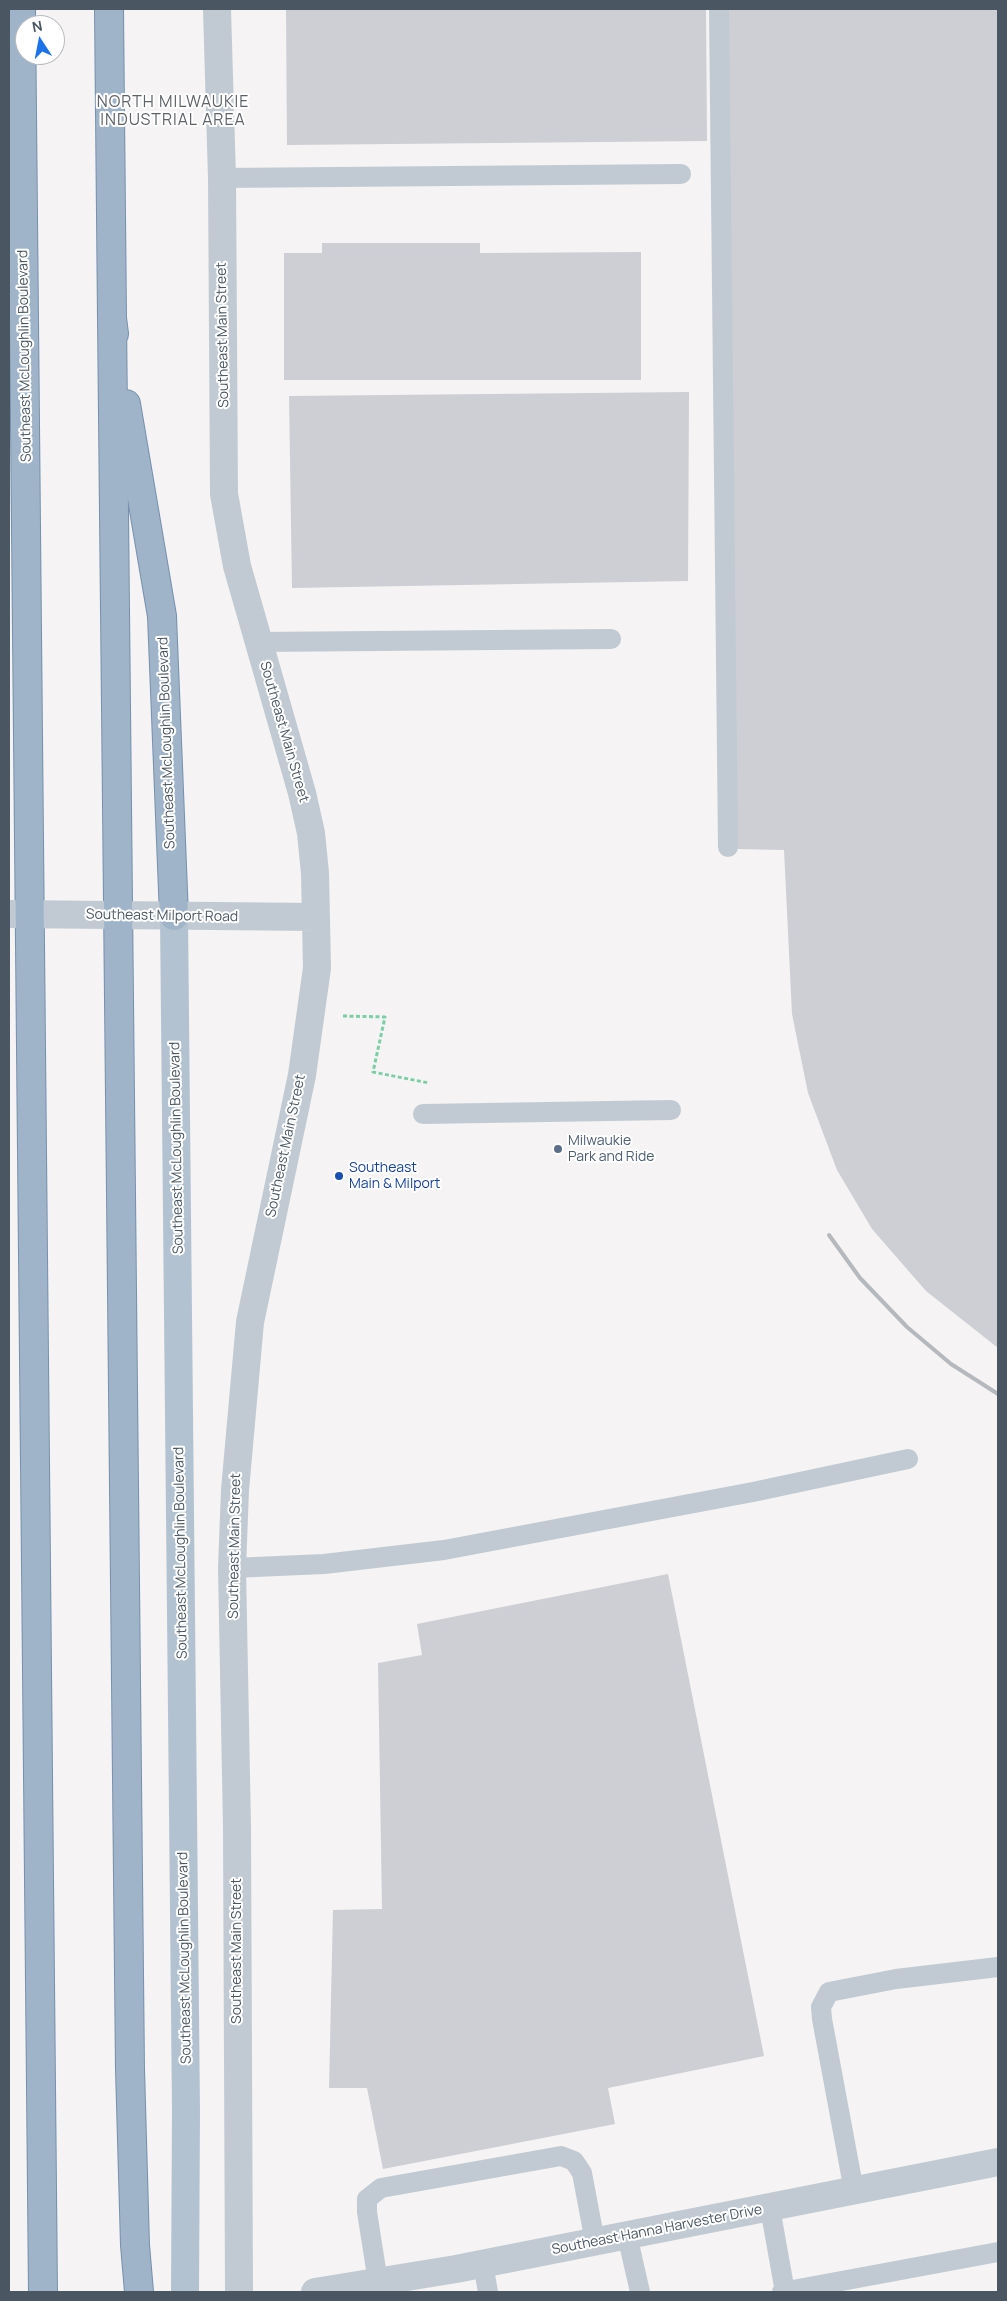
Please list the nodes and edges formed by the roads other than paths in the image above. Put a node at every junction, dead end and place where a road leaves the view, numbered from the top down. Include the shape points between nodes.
1 (21, 9) edge
2 (109, 9) edge
3 (217, 9) edge
4 (719, 9) edge
5 (681, 174) dead end
6 (222, 178) junction
7 (112, 318) junction
8 (612, 639) dead end
9 (258, 642) junction
10 (728, 847) dead end
11 (20, 914) edge
12 (119, 916) junction
13 (174, 916) junction
14 (316, 917) junction
15 (671, 1110) dead end
16 (423, 1114) dead end
17 (908, 1459) dead end
18 (232, 1568) junction
19 (998, 1968) edge
20 (998, 2162) edge
21 (854, 2191) junction
22 (770, 2208) junction
23 (627, 2235) junction
24 (595, 2242) junction
25 (998, 2252) edge
26 (483, 2264) junction
27 (378, 2282) junction
28 (43, 2292) edge
29 (139, 2292) edge
30 (185, 2292) edge
31 (239, 2292) edge
32 (315, 2292) edge
33 (488, 2292) edge
34 (640, 2292) edge
35 (784, 2292) edge

1 - 11 highway, Southeast McLoughlin Boulevard
2 - 7 highway, Southeast McLoughlin Boulevard
3 - 6 street, Southeast Main Street
4 - 10 lane
5 - 6 lane
6 - 9 street, Southeast Main Street via 224,494 236,566
7 - 12 highway
7 - 13 highway, Southeast McLoughlin Boulevard via 162,616
8 - 9 lane
9 - 14 street, Southeast Main Street via 302,793 310,833
11 - 12 street, Southeast Milport Road
11 - 28 highway, Southeast McLoughlin Boulevard via 36,1715
12 - 13 street, Southeast Milport Road
12 - 29 highway via 126,1773 132,2160
13 - 14 street, Southeast Milport Road
13 - 30 main road, Southeast McLoughlin Boulevard
14 - 18 street, Southeast Main Street via 317,968 312,1015 250,1322 235,1490
15 - 16 lane
17 - 18 lane via 743,1494 444,1550 324,1564
18 - 31 street, Southeast Main Street
19 - 21 lane via 896,1979 829,1992 821,2007 822,2019
20 - 21 street, Southeast Hanna Harvester Drive
21 - 22 street, Southeast Hanna Harvester Drive
22 - 23 street, Southeast Hanna Harvester Drive
22 - 35 lane
23 - 24 street, Southeast Hanna Harvester Drive
23 - 34 lane
24 - 26 street, Southeast Hanna Harvester Drive
24 - 27 lane via 582,2173 574,2161 561,2156 381,2188 367,2199
25 - 35 lane
26 - 27 street, Southeast Hanna Harvester Drive
26 - 33 lane
27 - 32 street, Southeast Hanna Harvester Drive

